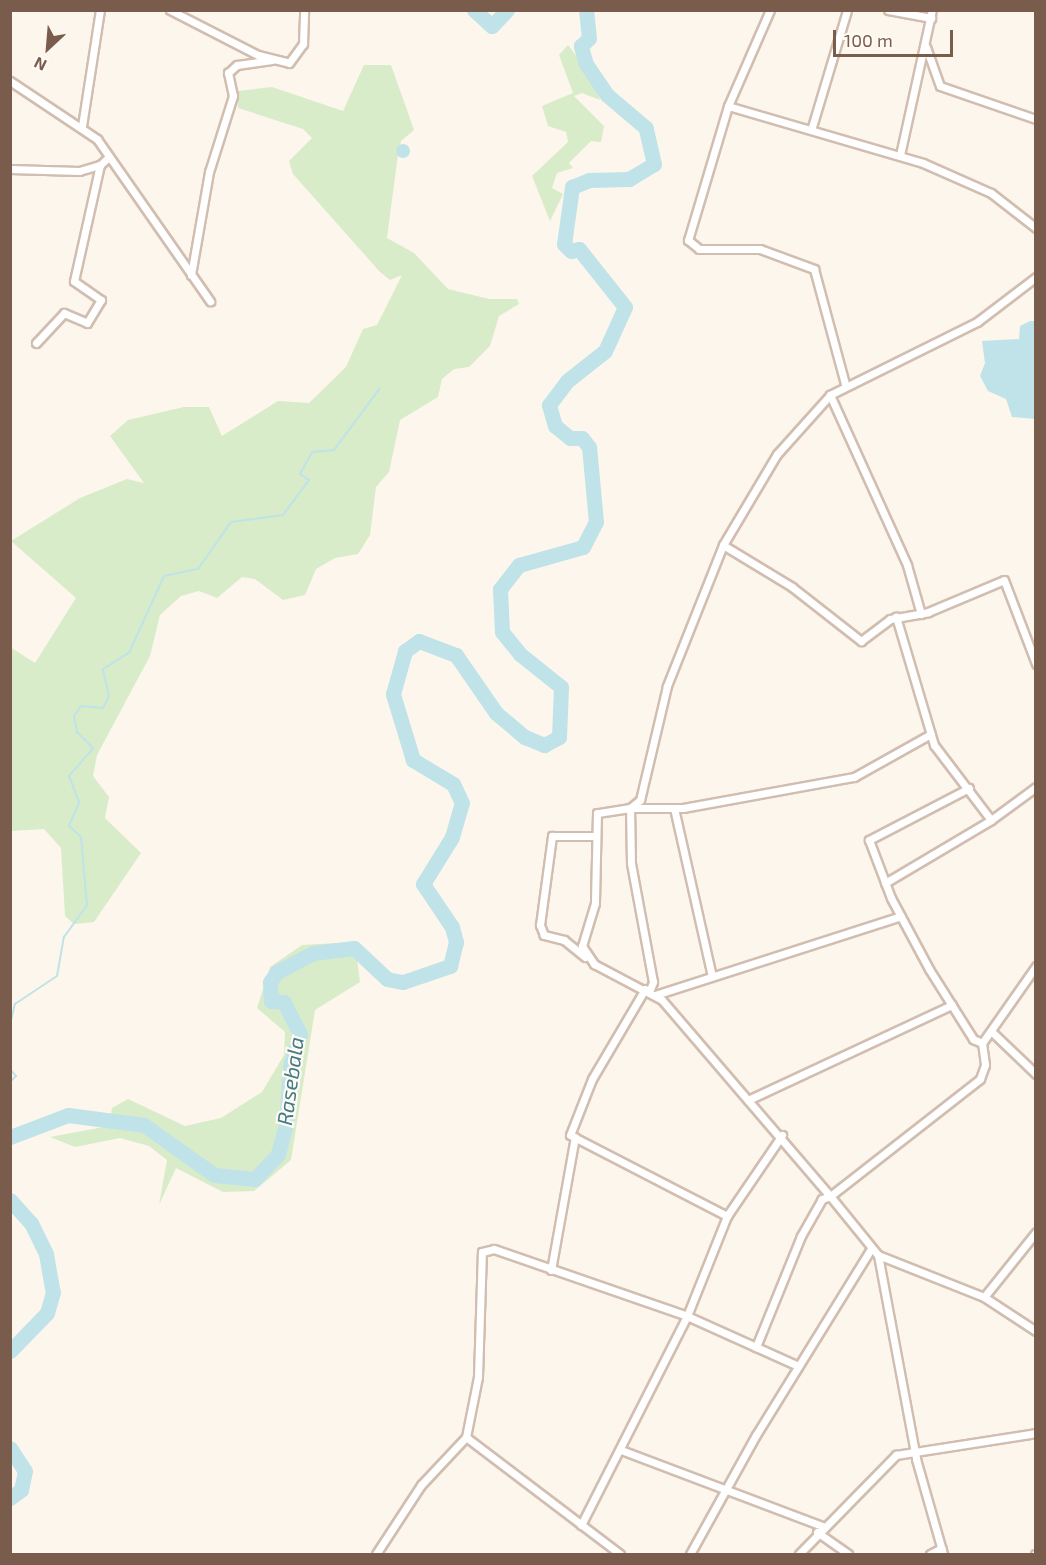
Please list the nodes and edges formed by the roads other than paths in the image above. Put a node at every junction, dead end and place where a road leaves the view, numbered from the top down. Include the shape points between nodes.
1 (100, 10) edge
2 (170, 10) edge
3 (304, 10) edge
4 (770, 10) edge
5 (847, 10) edge
6 (888, 10) edge
7 (931, 14) edge
8 (926, 47) junction
9 (272, 60) junction
10 (10, 81) edge
11 (728, 106) junction
12 (1035, 119) edge
13 (82, 126) junction
14 (812, 127) junction
15 (900, 154) junction
16 (109, 157) junction
17 (100, 165) junction
18 (10, 170) edge
19 (1035, 228) edge
20 (191, 275) junction
21 (1035, 277) edge
22 (210, 301) dead end
23 (36, 343) dead end
24 (845, 384) junction
25 (830, 395) junction
26 (723, 545) junction
27 (921, 614) junction
28 (896, 617) junction
29 (1035, 664) edge
30 (930, 734) junction
31 (1035, 787) edge
32 (969, 788) junction
33 (630, 808) junction
34 (675, 808) junction
35 (991, 820) junction
36 (594, 836) junction
37 (885, 883) junction
38 (901, 916) junction
39 (585, 957) junction
40 (1035, 966) edge
41 (712, 976) junction
42 (650, 992) junction
43 (952, 1005) junction
44 (992, 1032) junction
45 (982, 1043) junction
46 (1035, 1074) edge
47 (748, 1100) junction
48 (782, 1135) junction
49 (575, 1137) junction
50 (830, 1196) junction
51 (727, 1216) junction
52 (1035, 1232) edge
53 (871, 1249) junction
54 (878, 1255) junction
55 (551, 1270) junction
56 (984, 1297) junction
57 (687, 1316) junction
58 (1035, 1331) edge
59 (756, 1347) junction
60 (798, 1366) junction
61 (1035, 1433) edge
62 (466, 1437) junction
63 (621, 1450) junction
64 (916, 1452) junction
65 (723, 1492) junction
66 (580, 1525) junction
67 (820, 1529) junction
68 (942, 1551) edge
69 (376, 1554) edge
70 (620, 1554) edge
71 (690, 1554) edge
72 (799, 1554) edge
73 (849, 1554) edge
74 (930, 1554) edge

1 - 13 street
2 - 9 street
3 - 9 street via 299,55 289,63
4 - 11 street
5 - 14 street
6 - 7 street
7 - 8 street
8 - 12 street via 940,86
8 - 15 street
9 - 20 street via 237,65 228,73 233,96 209,172
10 - 13 street
11 - 14 street
11 - 24 street via 688,240 699,249 760,249 814,269
13 - 16 street
14 - 15 street
15 - 19 street via 991,193
16 - 17 street
16 - 20 street
17 - 18 street via 79,171
17 - 23 street via 74,280 101,300 87,323 64,313
20 - 22 street
21 - 24 street via 977,322
24 - 25 street
25 - 26 street via 777,454
25 - 27 street via 907,565
26 - 28 street via 792,587 858,640
26 - 33 street via 667,686 640,800
27 - 28 street
27 - 29 street via 1004,580
28 - 30 street via 917,672
30 - 32 street
30 - 34 street via 861,775
31 - 35 street
32 - 35 street
32 - 37 street via 869,837
33 - 34 street
33 - 36 street via 599,810
33 - 42 street via 631,863 653,982
34 - 41 street
35 - 37 street
36 - 39 street via 595,903 584,931
36 - 39 street via 552,836 540,925 544,935 564,940
37 - 38 street
38 - 41 street
38 - 43 street
39 - 42 street
40 - 44 street
41 - 42 street
42 - 47 street
42 - 49 street via 592,1079 570,1131
43 - 45 street via 973,1039
43 - 47 street
44 - 45 street
44 - 46 street
45 - 50 street via 985,1065 980,1079
47 - 48 street
48 - 50 street
48 - 51 street
49 - 51 street
49 - 55 street
50 - 53 street
50 - 59 street via 822,1198 806,1225
51 - 57 street
52 - 56 street
53 - 54 street
53 - 60 street
54 - 56 street
54 - 64 street
55 - 57 street
55 - 62 street via 494,1249 482,1252 478,1377
56 - 58 street
57 - 59 street
57 - 63 street
59 - 60 street
60 - 65 street
61 - 64 street
62 - 66 street
62 - 69 street via 421,1485
63 - 65 street
63 - 66 street
64 - 67 street via 896,1455
64 - 68 street
65 - 67 street
65 - 71 street
66 - 70 street
67 - 72 street
67 - 73 street
68 - 74 street

